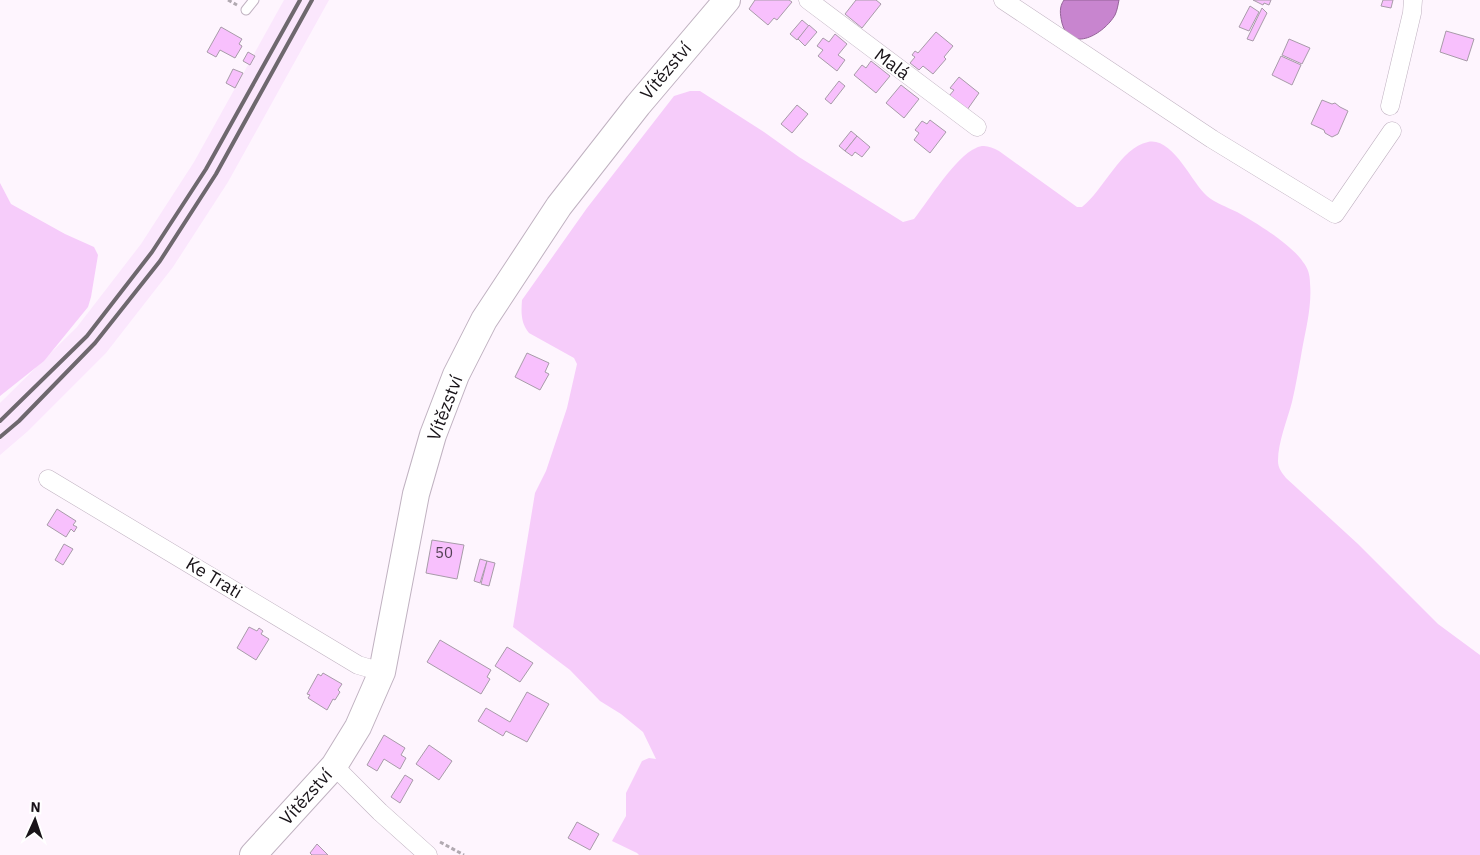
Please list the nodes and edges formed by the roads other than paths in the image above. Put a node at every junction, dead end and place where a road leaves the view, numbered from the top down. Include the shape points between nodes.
1 (254, 0) edge
2 (727, 0) edge
3 (808, 0) edge
4 (1003, 0) edge
5 (1413, 0) edge
6 (246, 10) dead end
7 (1390, 106) dead end
8 (977, 127) dead end
9 (1392, 131) dead end
10 (48, 479) dead end
11 (382, 672) junction
12 (334, 766) junction
13 (253, 855) edge
14 (428, 855) edge

1 - 6 lane
2 - 11 main road, Vítězství via 638,104 559,206 484,320 456,376 433,435 416,494
3 - 8 street, Malá
4 - 9 street via 1212,139 1335,214
5 - 7 street
10 - 11 street, Ke Trati via 358,666
11 - 12 main road, Vítězství via 358,726
12 - 13 main road, Vítězství
12 - 14 street

